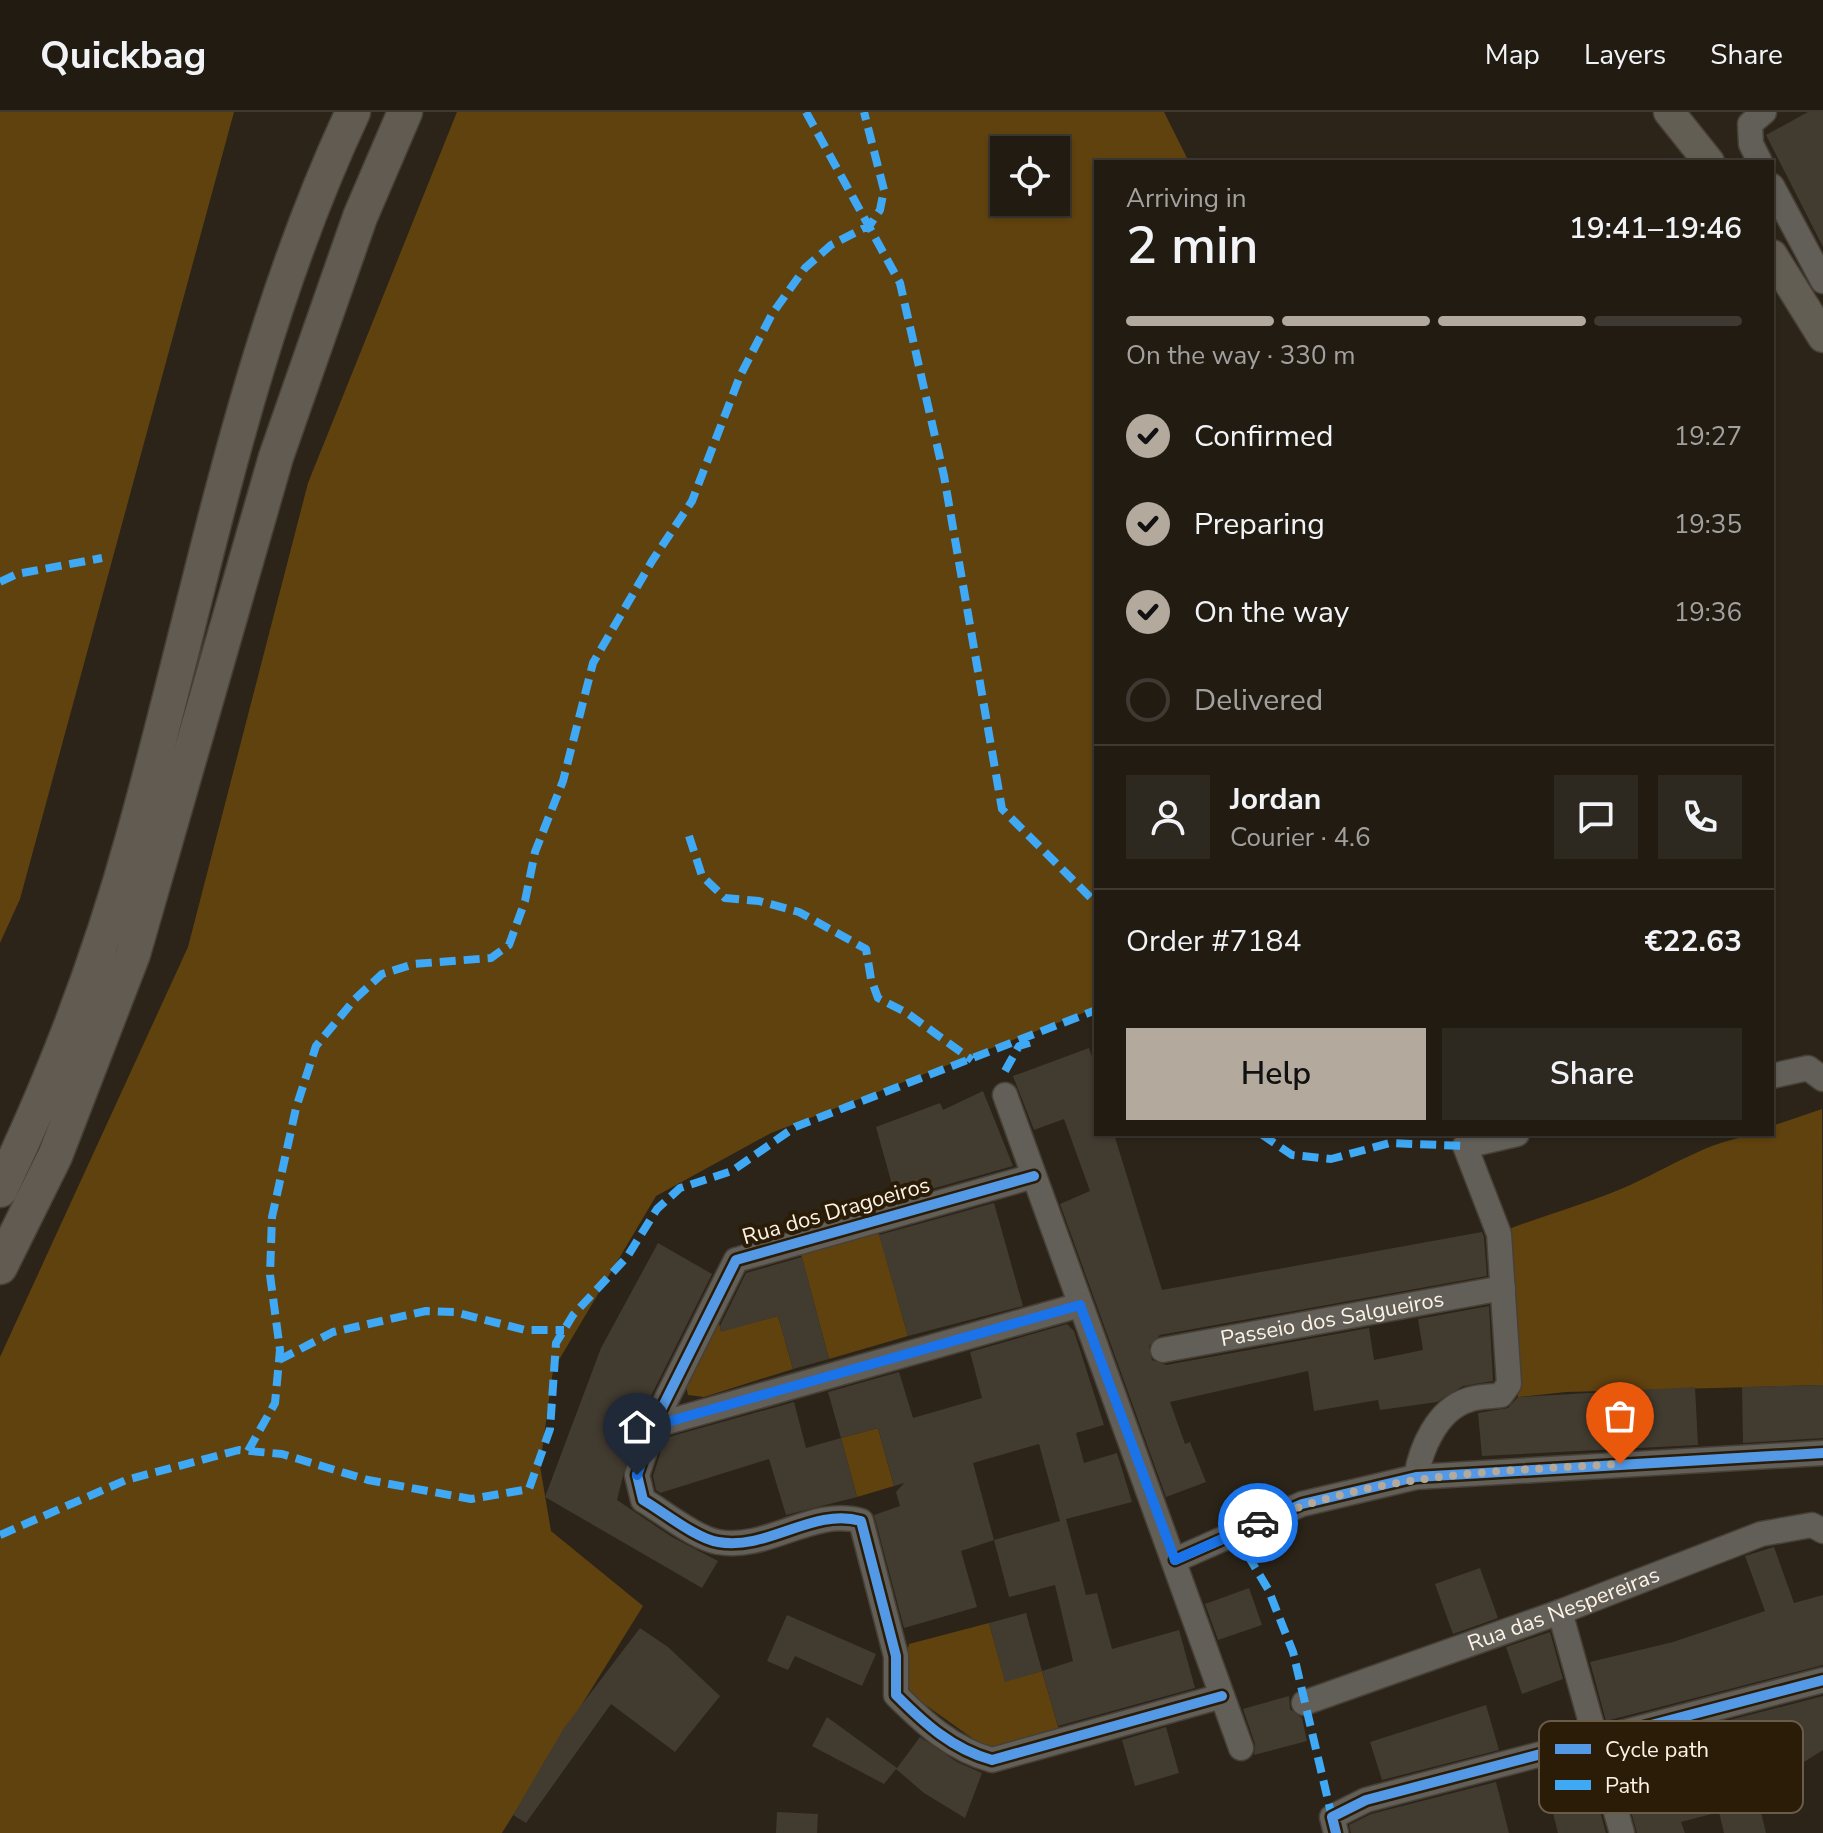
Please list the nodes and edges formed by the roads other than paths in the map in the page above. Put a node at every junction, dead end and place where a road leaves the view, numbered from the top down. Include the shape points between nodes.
1 (353, 112) edge
2 (405, 112) edge
3 (1669, 112) edge
4 (1764, 112) edge
5 (1707, 160) edge
6 (1759, 160) edge
7 (1774, 190) edge
8 (1774, 258) edge
9 (1823, 281) edge
10 (1823, 337) edge
11 (1774, 1076) edge
12 (1823, 1079) edge
13 (1005, 1095) dead end
14 (1508, 1136) edge
15 (1034, 1176) junction
16 (0, 1190) edge
17 (0, 1267) edge
18 (1503, 1288) junction
19 (1080, 1305) junction
20 (1163, 1350) dead end
21 (653, 1426) junction
22 (1823, 1453) edge
23 (1416, 1477) junction
24 (1823, 1531) edge
25 (1175, 1560) junction
26 (1560, 1612) junction
27 (1823, 1680) edge
28 (1222, 1696) junction
29 (1304, 1703) dead end
30 (1592, 1721) edge
31 (1669, 1721) edge
32 (1241, 1748) dead end
33 (1539, 1755) edge
34 (1617, 1813) edge
35 (1334, 1825) edge
36 (1622, 1833) edge

1 - 16 highway via 283,281 251,381 107,926 56,1065
2 - 17 highway via 360,217 276,457 133,954 55,1156
3 - 5 main road
4 - 6 street via 1750,124
7 - 9 street
8 - 10 main road
11 - 12 street via 1808,1068
13 - 15 street
14 - 18 street via 1465,1146 1499,1234
15 - 19 street
15 - 21 street, Rua dos Dragoeiros via 736,1260
18 - 20 street, Passeio dos Salgueiros
18 - 23 street via 1510,1374 1506,1390 1468,1400 1441,1420 1425,1445
19 - 21 street
19 - 25 street
21 - 28 street, Rua dos Dragoeiros via 637,1475 643,1500 715,1542 745,1544 840,1515 861,1521 896,1656 896,1695 937,1735 982,1758 992,1760
22 - 23 street
23 - 25 street via 1302,1504
24 - 26 street, Rua das Nespereiras via 1812,1525 1761,1534
25 - 28 street
26 - 29 street, Rua das Nespereiras
26 - 30 street
27 - 31 street
28 - 32 street
33 - 35 street via 1366,1800
34 - 36 street

